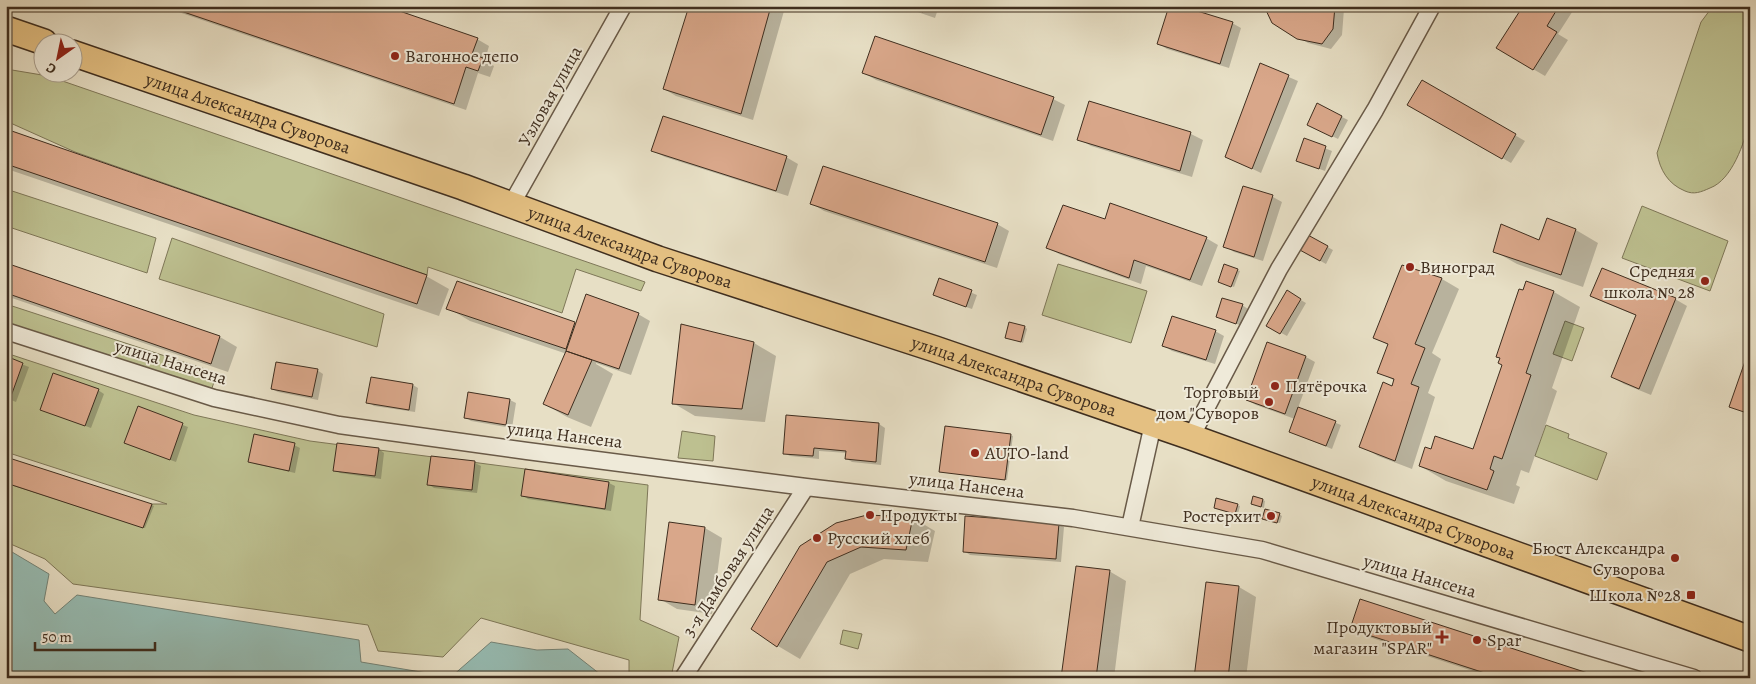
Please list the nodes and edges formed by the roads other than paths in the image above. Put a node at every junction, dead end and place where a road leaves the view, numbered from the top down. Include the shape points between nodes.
1 (623, 6) edge
2 (1432, 6) edge
3 (6, 29) edge
4 (32, 38) edge
5 (82, 56) edge
6 (511, 205) junction
7 (6, 331) edge
8 (1153, 424) junction
9 (1191, 437) junction
10 (806, 487) junction
11 (1130, 527) junction
12 (1750, 639) edge
13 (683, 678) edge
14 (1694, 678) edge

1 - 6 street, Узловая улица
2 - 9 street via 1375,110 1279,269
3 - 4 main road
5 - 6 main road, улица Александра Суворова
6 - 8 main road, улица Александра Суворова via 658,258
7 - 10 street, улица Нансена via 214,398 339,425
8 - 9 main road, улица Александра Суворова
8 - 11 street
9 - 12 main road, улица Александра Суворова
10 - 11 street, улица Нансена via 1063,516
10 - 13 street, 3-я Дамбовая улица
11 - 14 street, улица Нансена via 1262,550

